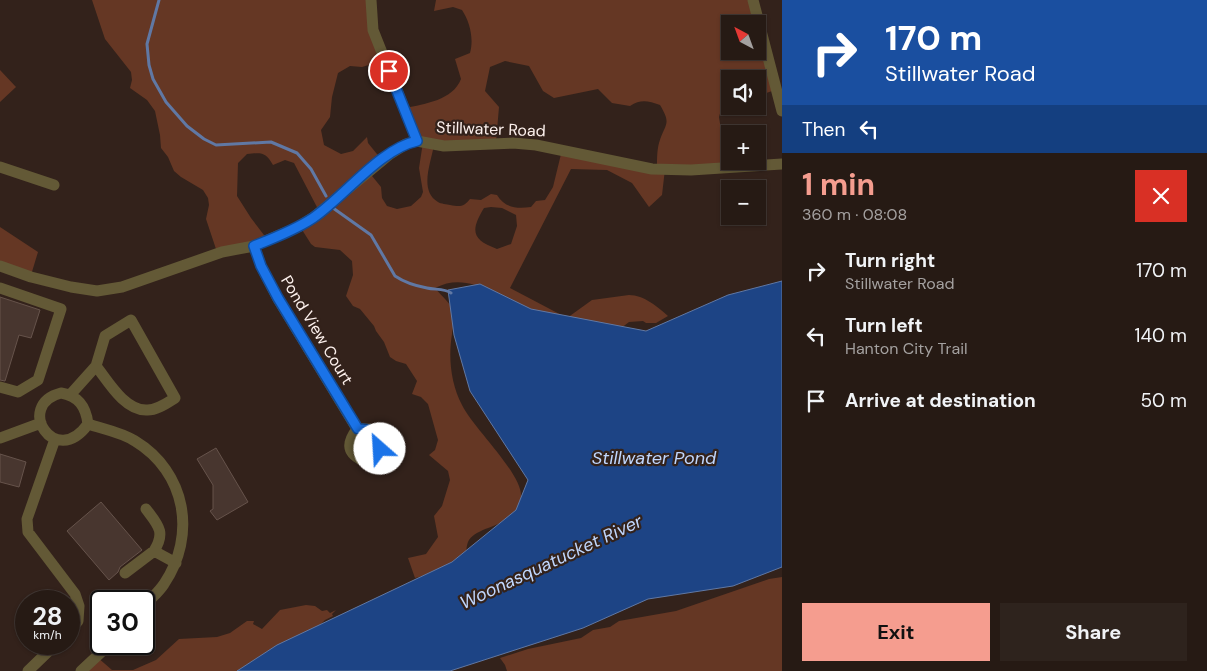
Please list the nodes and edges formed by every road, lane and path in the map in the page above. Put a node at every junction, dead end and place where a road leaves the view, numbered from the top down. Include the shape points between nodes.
1 (371, 0) edge
2 (753, 0) edge
3 (782, 111) edge
4 (417, 141) junction
5 (782, 164) edge
6 (0, 167) edge
7 (54, 185) dead end
8 (254, 246) junction
9 (0, 266) edge
10 (0, 288) edge
11 (96, 366) junction
12 (38, 380) junction
13 (0, 387) edge
14 (54, 395) junction
15 (70, 395) junction
16 (41, 423) junction
17 (88, 424) junction
18 (358, 429) dead end
19 (0, 438) edge
20 (55, 439) junction
21 (146, 510) dead end
22 (154, 551) junction
23 (176, 562) junction
24 (125, 573) dead end
25 (72, 590) edge
26 (155, 595) edge
27 (45, 655) edge
28 (98, 655) edge
29 (28, 671) edge
30 (81, 671) edge

1 - 4 street via 374,30
2 - 3 street
4 - 5 street, Stillwater Road via 444,146 513,143 652,169 698,170
4 - 8 street, Stillwater Road via 390,154 314,217
6 - 7 street
8 - 9 street, Stillwater Road via 222,252 122,287 97,291 31,277
8 - 18 street, Pond View Court via 278,298
10 - 12 street via 61,309
11 - 11 street via 128,405 146,410 175,398 131,320 106,336
11 - 15 street
12 - 13 street via 18,392
12 - 14 street
14 - 15 street
14 - 16 street via 41,408
15 - 17 street via 84,407
16 - 19 street
16 - 20 street via 44,431
17 - 20 street via 67,440
17 - 23 street via 133,440 156,457 167,472 183,513 182,543
20 - 25 street via 26,525
21 - 22 street via 161,535
22 - 23 street
22 - 24 street
23 - 26 street via 164,586
27 - 29 street
28 - 30 street

